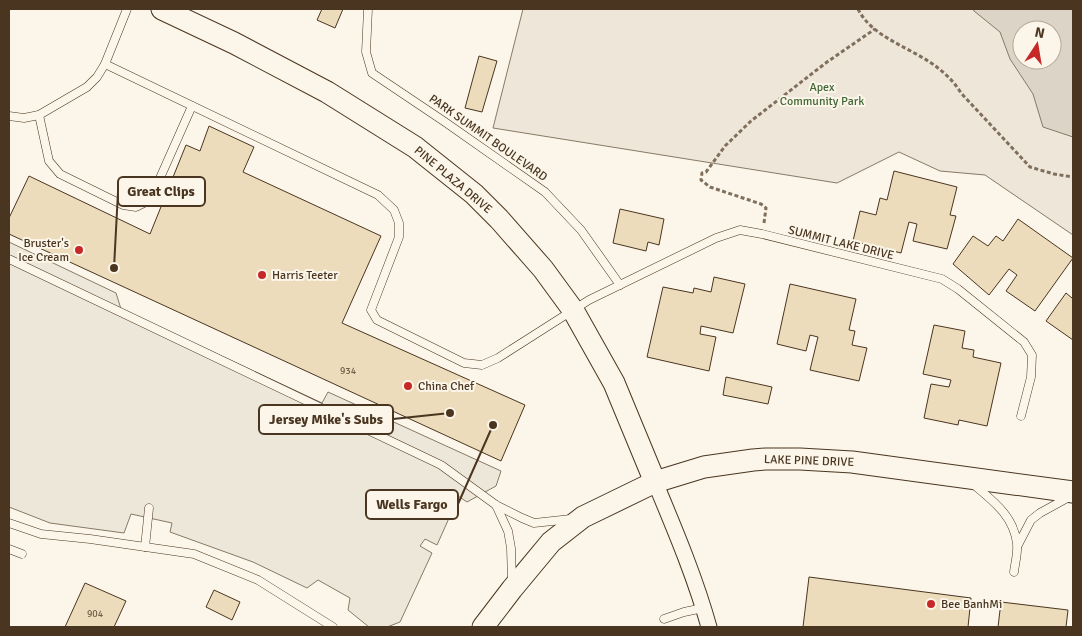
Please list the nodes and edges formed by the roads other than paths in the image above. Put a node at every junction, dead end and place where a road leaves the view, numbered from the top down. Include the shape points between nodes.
1 (127, 9) edge
2 (162, 9) edge
3 (368, 9) edge
4 (105, 64) junction
5 (192, 106) junction
6 (40, 115) junction
7 (9, 116) edge
8 (9, 259) edge
9 (620, 285) junction
10 (573, 310) junction
11 (1022, 416) dead end
12 (966, 478) junction
13 (655, 482) junction
14 (1073, 493) edge
15 (496, 505) junction
16 (149, 508) dead end
17 (582, 517) junction
18 (9, 523) edge
19 (1018, 545) junction
20 (145, 547) junction
21 (9, 549) edge
22 (22, 554) dead end
23 (1014, 572) dead end
24 (512, 590) junction
25 (703, 608) junction
26 (664, 619) dead end
27 (333, 627) edge
28 (483, 627) edge
29 (708, 627) edge

1 - 4 lane
2 - 10 street, PINE PLAZA DRIVE via 327,92 415,147 474,194 543,269
3 - 9 lane, PARK SUMMIT BOULEVARD via 366,52 372,73 545,192 581,230
4 - 5 lane
4 - 6 lane via 87,86
5 - 6 lane via 156,187 148,200 136,207 60,174 49,161
5 - 10 lane, SUMMIT LAKE DRIVE via 378,195 394,210 399,223 399,237 371,310 377,320 464,363 482,365
6 - 7 lane
8 - 15 lane via 441,465
9 - 10 lane, SUMMIT LAKE DRIVE
9 - 11 lane, SUMMIT LAKE DRIVE via 716,238 740,230 942,279 1024,342 1032,355
10 - 13 street, PINE PLAZA DRIVE via 614,383
12 - 13 street, LAKE PINE DRIVE via 800,458 704,467
12 - 14 street, LAKE PINE DRIVE
12 - 19 lane via 1008,517
13 - 17 street, LAKE PINE DRIVE
13 - 25 street
14 - 19 lane via 1040,512
15 - 17 lane via 534,523
15 - 24 lane via 508,531
16 - 20 lane
17 - 24 street, LAKE PINE DRIVE via 552,542
18 - 20 lane via 41,534
19 - 23 lane
20 - 27 lane via 194,554 258,580
21 - 22 lane
24 - 28 street, LAKE PINE DRIVE
25 - 26 lane
25 - 29 street

